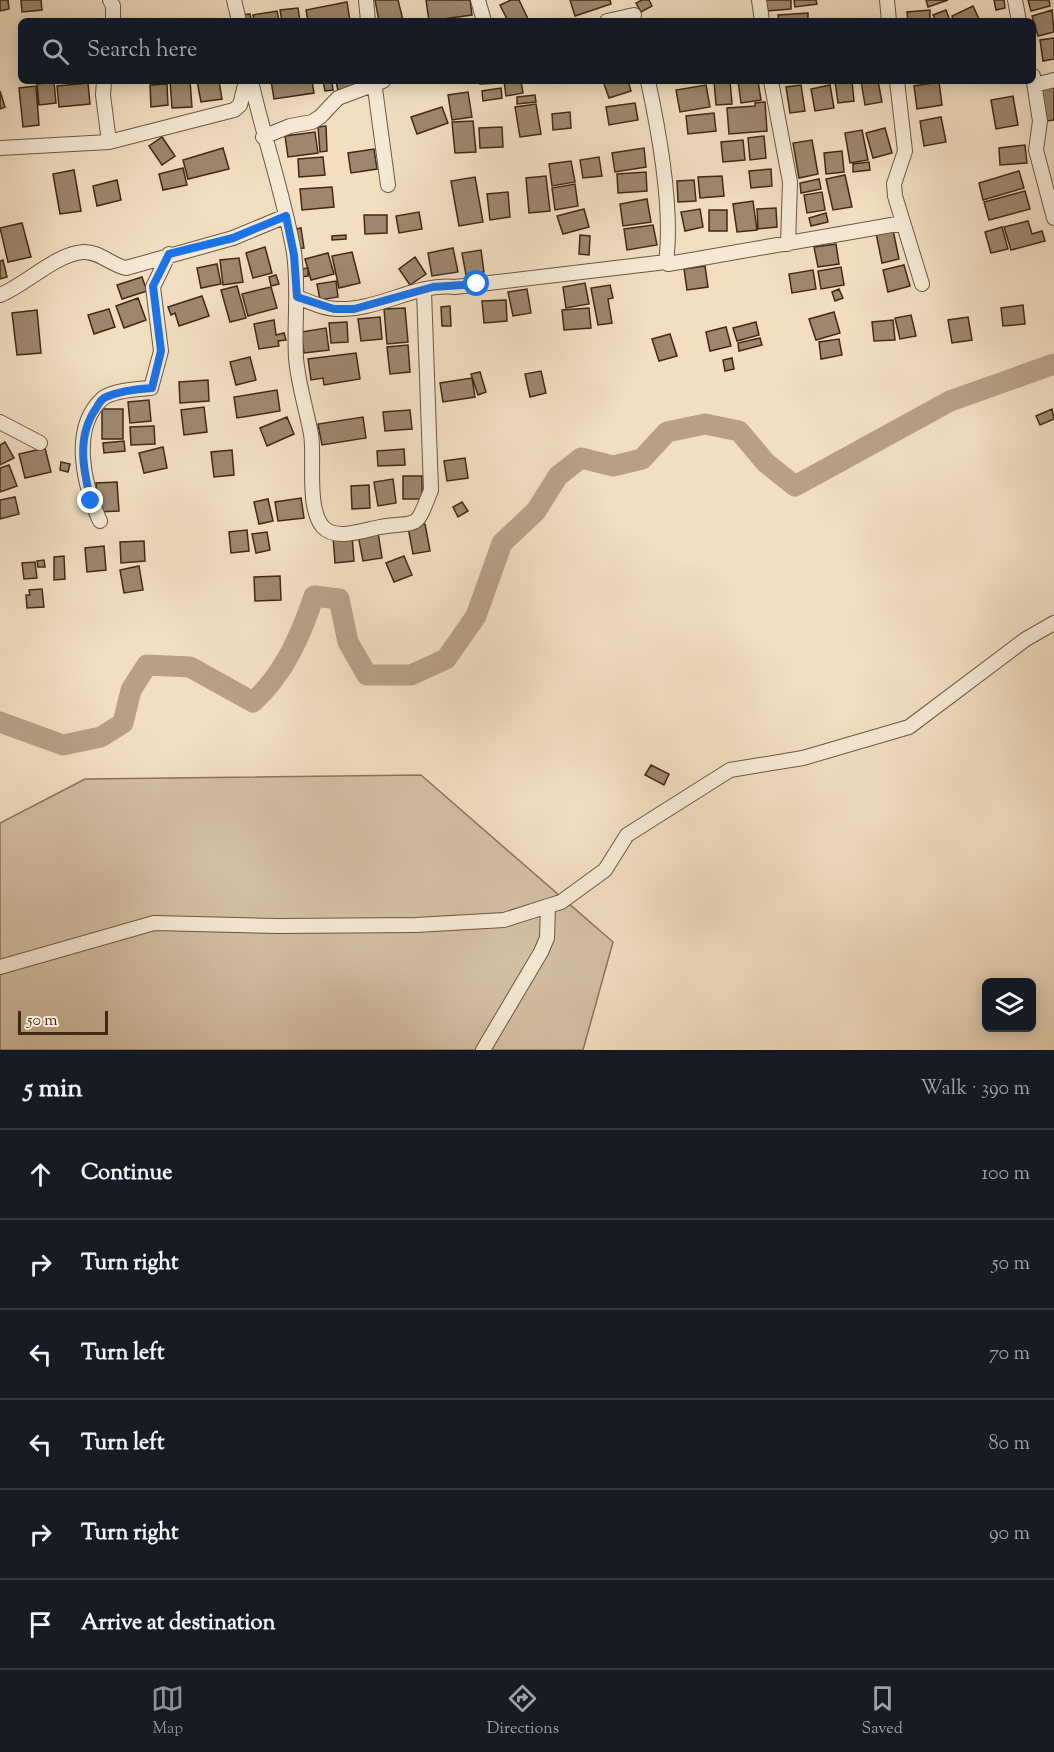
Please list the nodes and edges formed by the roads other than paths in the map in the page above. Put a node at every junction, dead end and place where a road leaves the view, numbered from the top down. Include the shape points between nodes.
1 (110, 0) edge
2 (234, 0) edge
3 (366, 0) edge
4 (478, 0) edge
5 (631, 0) edge
6 (759, 0) edge
7 (886, 0) edge
8 (1015, 0) edge
9 (112, 18) edge
10 (238, 18) edge
11 (368, 18) edge
12 (483, 18) edge
13 (635, 18) edge
14 (762, 18) edge
15 (889, 18) edge
16 (1018, 18) edge
17 (1054, 80) edge
18 (1036, 81) edge
19 (104, 84) edge
20 (245, 84) edge
21 (252, 84) edge
22 (372, 84) edge
23 (377, 84) edge
24 (649, 84) edge
25 (772, 84) edge
26 (897, 84) edge
27 (1034, 84) edge
28 (263, 137) junction
29 (109, 142) junction
30 (0, 148) edge
31 (388, 185) dead end
32 (286, 216) junction
33 (1054, 218) edge
34 (903, 223) junction
35 (788, 244) junction
36 (169, 254) junction
37 (666, 262) junction
38 (922, 284) dead end
39 (424, 291) junction
40 (0, 295) edge
41 (297, 297) junction
42 (0, 422) edge
43 (40, 443) dead end
44 (100, 520) dead end
45 (1054, 623) edge
46 (548, 906) junction
47 (0, 967) edge
48 (483, 1050) edge

1 - 9 street
2 - 10 street
3 - 11 street
4 - 12 street
5 - 13 street
6 - 14 street
7 - 15 street
8 - 16 street
17 - 18 street
19 - 29 street
20 - 29 street via 240,105 234,110
21 - 28 street
22 - 28 street via 338,98 312,122
23 - 31 street
24 - 37 street via 657,122 668,228
25 - 35 street via 790,182
26 - 34 street via 905,151 894,184
27 - 33 street via 1040,121 1036,150
28 - 32 street
29 - 30 street
32 - 36 street via 233,238
32 - 41 street
34 - 35 street
34 - 38 street
35 - 37 street
36 - 40 street via 126,268 82,252
36 - 44 street via 153,286 161,351 152,388 103,398 88,418 82,443 86,481
37 - 39 street
39 - 41 street via 354,309 334,309
39 - 41 street via 431,490 420,518 406,526 343,534 331,532 319,521 313,492 311,436 297,369
42 - 43 street
45 - 46 street via 1026,639 909,727 803,758 730,770 627,836 606,870 561,902
46 - 47 street via 504,920 427,924 154,923
46 - 48 street via 547,938 541,952

